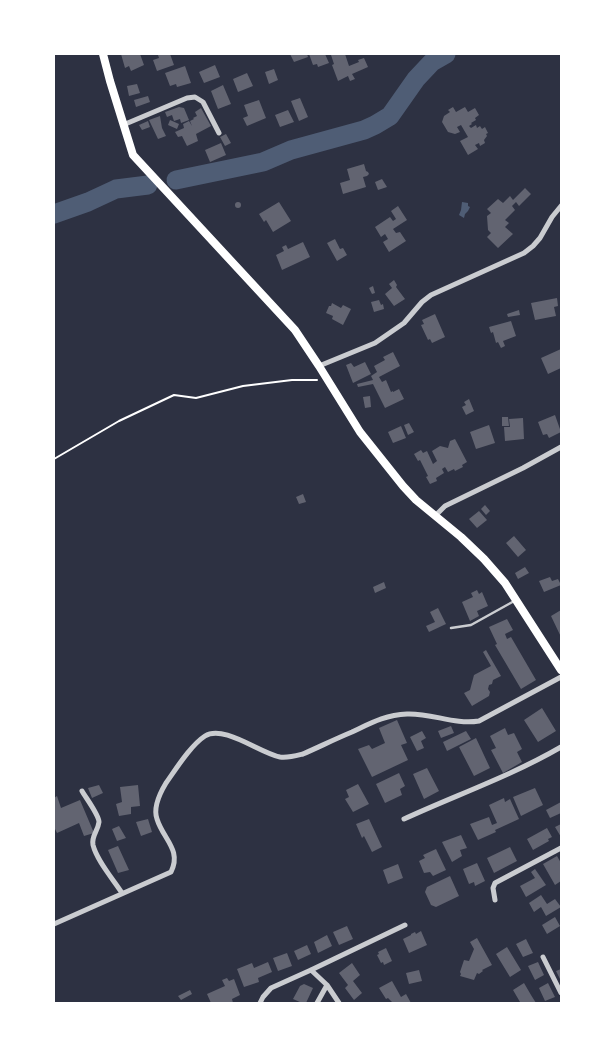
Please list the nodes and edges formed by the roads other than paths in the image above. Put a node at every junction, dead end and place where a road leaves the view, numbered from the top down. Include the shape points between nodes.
1 (103, 54) edge
2 (123, 125) junction
3 (219, 133) dead end
4 (561, 206) edge
5 (319, 366) junction
6 (561, 446) edge
7 (435, 516) junction
8 (516, 600) junction
9 (451, 628) dead end
10 (558, 660) edge
11 (561, 670) edge
12 (561, 676) edge
13 (561, 747) edge
14 (82, 791) dead end
15 (404, 818) dead end
16 (561, 848) edge
17 (122, 893) junction
18 (494, 900) dead end
19 (54, 924) edge
20 (406, 924) dead end
21 (543, 957) dead end
22 (311, 970) junction
23 (326, 985) junction
24 (561, 993) edge
25 (260, 1003) edge
26 (317, 1003) edge
27 (339, 1003) edge

1 - 2 main road
2 - 3 street via 195,97 203,102
2 - 5 main road via 133,155 295,330
4 - 5 street via 540,238 524,253 431,295 404,323 375,343
5 - 7 main road via 360,432 416,500
6 - 7 street via 445,506
7 - 8 main road via 484,559
8 - 9 lane via 471,625
8 - 10 main road
10 - 11 main road
12 - 17 street via 479,720 457,722 407,714 385,717 290,757 271,754 220,733 205,736 164,786 156,809 157,819 175,857 170,872
13 - 15 street via 503,777
14 - 17 street via 98,818 94,846
16 - 18 street via 495,883
17 - 19 street
20 - 22 street
21 - 24 street
22 - 23 street
22 - 25 street via 271,988
23 - 26 street
23 - 27 street

